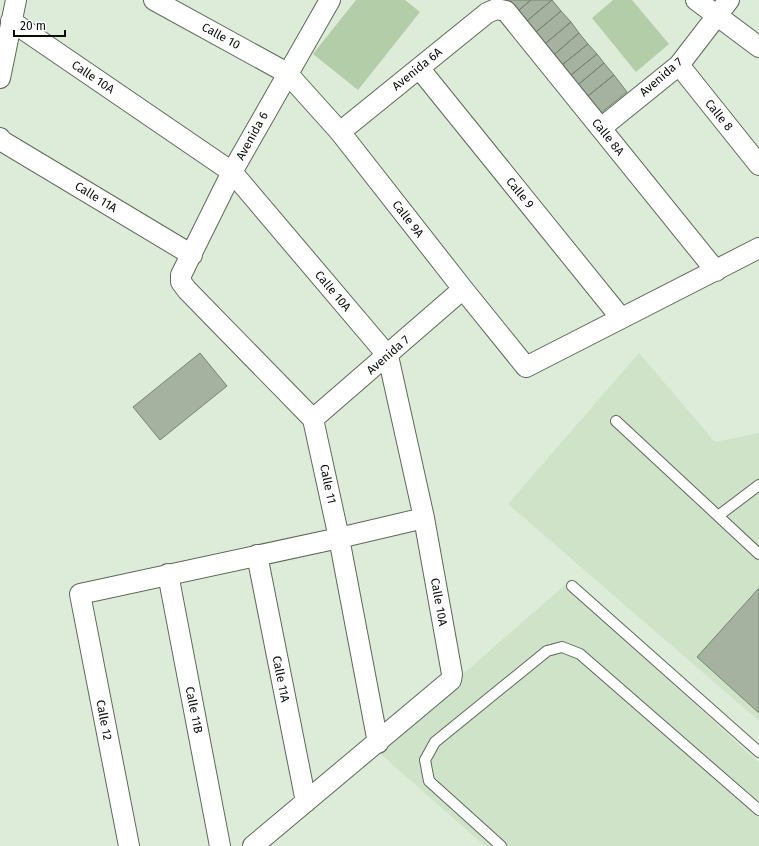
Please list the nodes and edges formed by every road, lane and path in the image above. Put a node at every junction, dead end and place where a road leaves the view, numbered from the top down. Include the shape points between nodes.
1 (16, 0) edge
2 (154, 0) edge
3 (330, 0) edge
4 (696, 0) edge
5 (729, 0) edge
6 (496, 9) joint
7 (716, 17) junction
8 (11, 21) junction
9 (759, 47) edge
10 (678, 65) junction
11 (419, 68) junction
12 (287, 73) junction
13 (0, 78) edge
14 (601, 128) junction
15 (340, 132) junction
16 (0, 138) edge
17 (759, 165) edge
18 (232, 172) junction
19 (759, 248) edge
20 (192, 255) junction
21 (716, 270) junction
22 (463, 289) junction
23 (621, 318) junction
24 (388, 356) junction
25 (313, 419) junction
26 (616, 421) dead end
27 (759, 485) edge
28 (718, 516) junction
29 (424, 518) junction
30 (339, 538) junction
31 (759, 554) edge
32 (257, 555) junction
33 (168, 574) junction
34 (572, 586) dead end
35 (378, 743) junction
36 (759, 752) edge
37 (306, 802) junction
38 (759, 810) edge
39 (129, 846) edge
40 (220, 846) edge
41 (253, 846) edge
42 (501, 846) edge

1 - 8 street
2 - 12 street, Calle 10
3 - 12 street, Avenida 6
4 - 7 street
5 - 7 street, Avenida 7
6 - 11 street, Avenida 6A via 487,13
6 - 14 street, Calle 8A via 506,11
7 - 9 street
7 - 10 street, Avenida 7
8 - 13 street
8 - 18 street, Calle 10A
10 - 14 street, Avenida 7
10 - 17 street, Calle 8
11 - 15 street, Avenida 6A
11 - 23 street, Calle 9
12 - 15 street, Calle 9A
12 - 18 street, Avenida 6
14 - 21 street, Calle 8A
15 - 22 street, Calle 9A
16 - 20 street, Calle 11A
18 - 20 street, Avenida 6
18 - 24 street, Calle 10A
19 - 21 street
20 - 25 street, Avenida 6 via 181,275 181,282
21 - 23 street
22 - 23 street, Calle 9A via 526,367
22 - 24 street, Avenida 7
24 - 25 street, Avenida 7
24 - 29 street, Calle 10A
25 - 30 street, Calle 11
26 - 28 lane
27 - 28 lane
28 - 31 lane
29 - 30 street
29 - 35 street, Calle 10A via 451,680
30 - 32 street
30 - 35 street, Calle 11
32 - 33 street
32 - 37 street, Calle 11A
33 - 39 street, Calle 12 via 80,594
33 - 40 street, Calle 11B
34 - 36 lane
35 - 37 street
37 - 41 street
38 - 42 lane via 580,654 562,647 547,651 435,742 425,760 430,781

